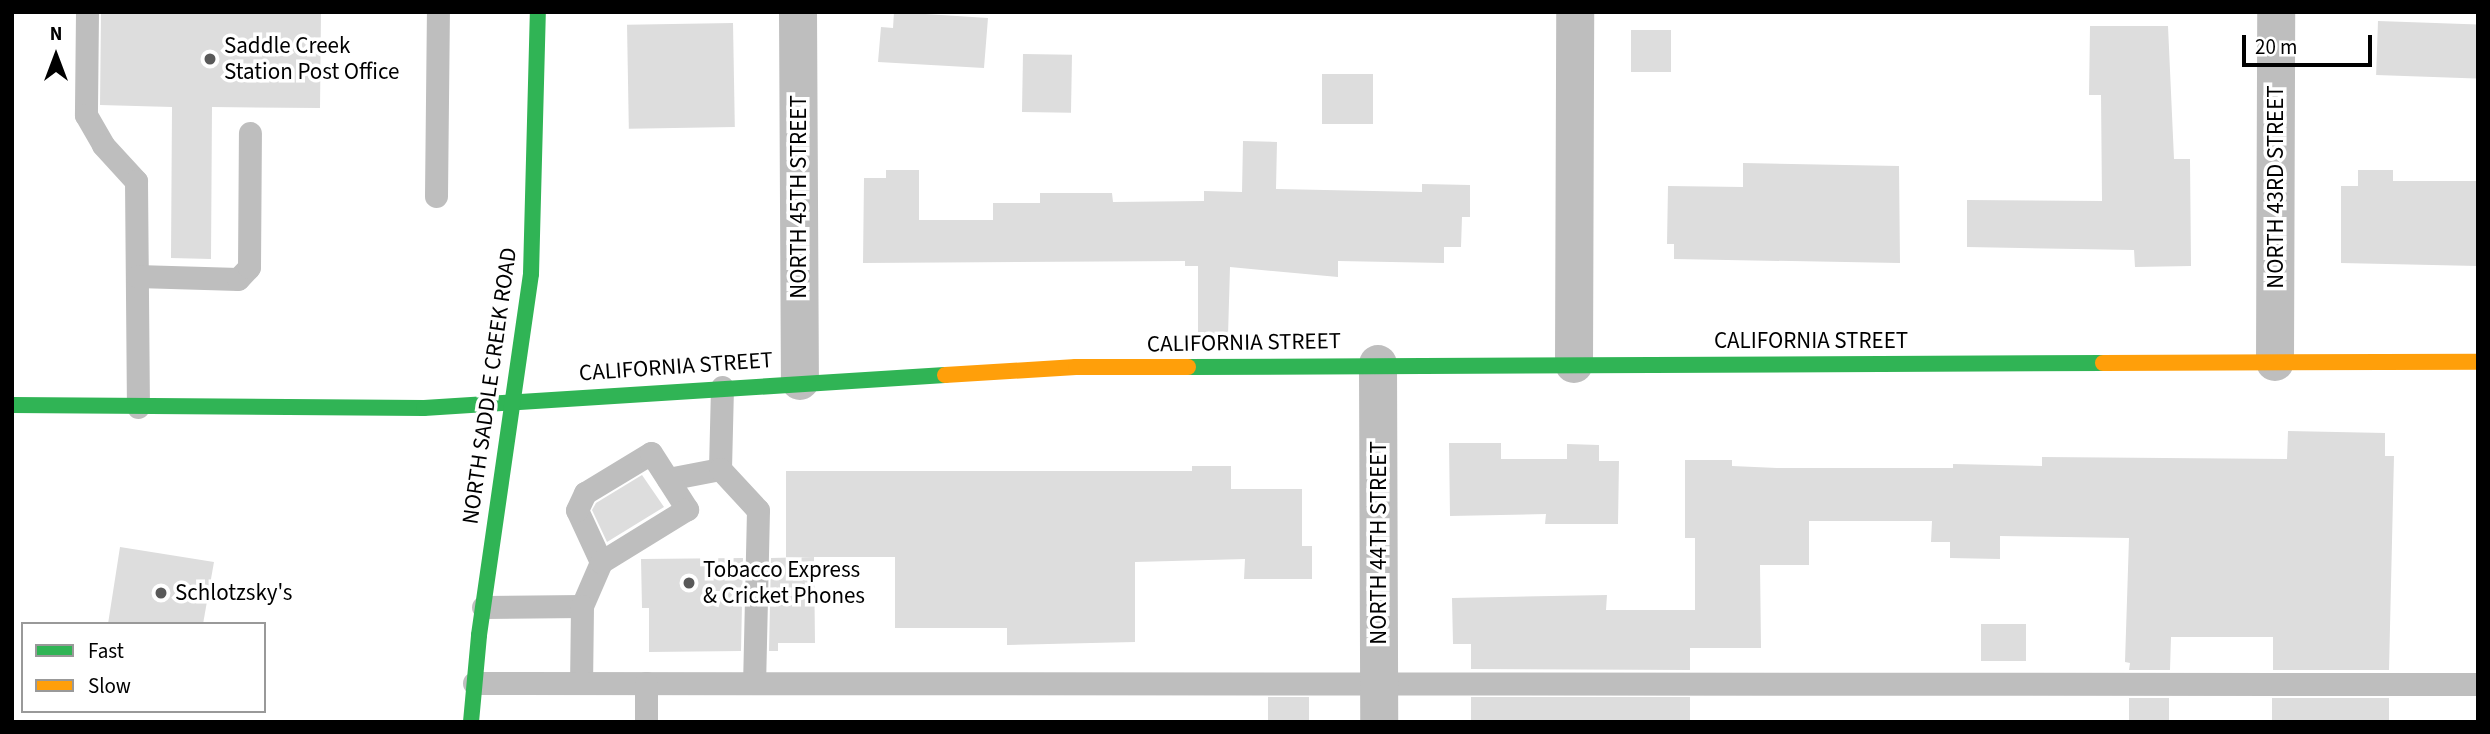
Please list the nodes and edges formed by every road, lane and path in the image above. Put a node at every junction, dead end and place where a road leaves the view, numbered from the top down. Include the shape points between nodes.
1 (87, 12) edge
2 (438, 12) edge
3 (538, 12) edge
4 (798, 12) edge
5 (1575, 12) edge
6 (2276, 12) edge
7 (250, 132) dead end
8 (436, 196) dead end
9 (137, 276) junction
10 (2275, 362) junction
11 (2478, 362) edge
12 (1378, 364) junction
13 (1574, 364) junction
14 (800, 381) junction
15 (722, 387) junction
16 (515, 402) junction
17 (12, 405) edge
18 (138, 407) junction
19 (720, 469) junction
20 (668, 479) junction
21 (601, 562) junction
22 (582, 606) junction
23 (483, 607) junction
24 (1380, 681) junction
25 (754, 682) junction
26 (474, 683) junction
27 (581, 683) junction
28 (646, 683) junction
29 (2478, 684) edge
30 (471, 722) edge
31 (646, 722) edge
32 (1379, 722) edge

1 - 9 lane via 86,115 103,145 136,181
2 - 8 lane
3 - 16 street, NORTH SADDLE CREEK ROAD via 531,274
4 - 14 street, NORTH 45TH STREET
5 - 13 street
6 - 10 street, NORTH 43RD STREET
7 - 9 lane via 249,267 238,279
9 - 18 lane
10 - 11 street, CALIFORNIA STREET
10 - 13 street, CALIFORNIA STREET
12 - 13 street, CALIFORNIA STREET
12 - 14 street, CALIFORNIA STREET via 1076,368
12 - 24 street, NORTH 44TH STREET
14 - 15 street, CALIFORNIA STREET
15 - 16 street, CALIFORNIA STREET
15 - 19 lane
16 - 18 street, CALIFORNIA STREET via 424,408
16 - 23 street, NORTH SADDLE CREEK ROAD
17 - 18 street, CALIFORNIA STREET
19 - 20 lane
19 - 25 lane via 758,510
20 - 21 lane via 687,509
20 - 21 lane via 651,453 585,493 577,510
21 - 22 lane
22 - 23 lane
22 - 27 lane
23 - 26 street, NORTH SADDLE CREEK ROAD
24 - 25 lane
24 - 29 lane
24 - 32 street, NORTH 44TH STREET
25 - 28 lane
26 - 27 lane
26 - 30 street, NORTH SADDLE CREEK ROAD
27 - 28 lane
28 - 31 lane

